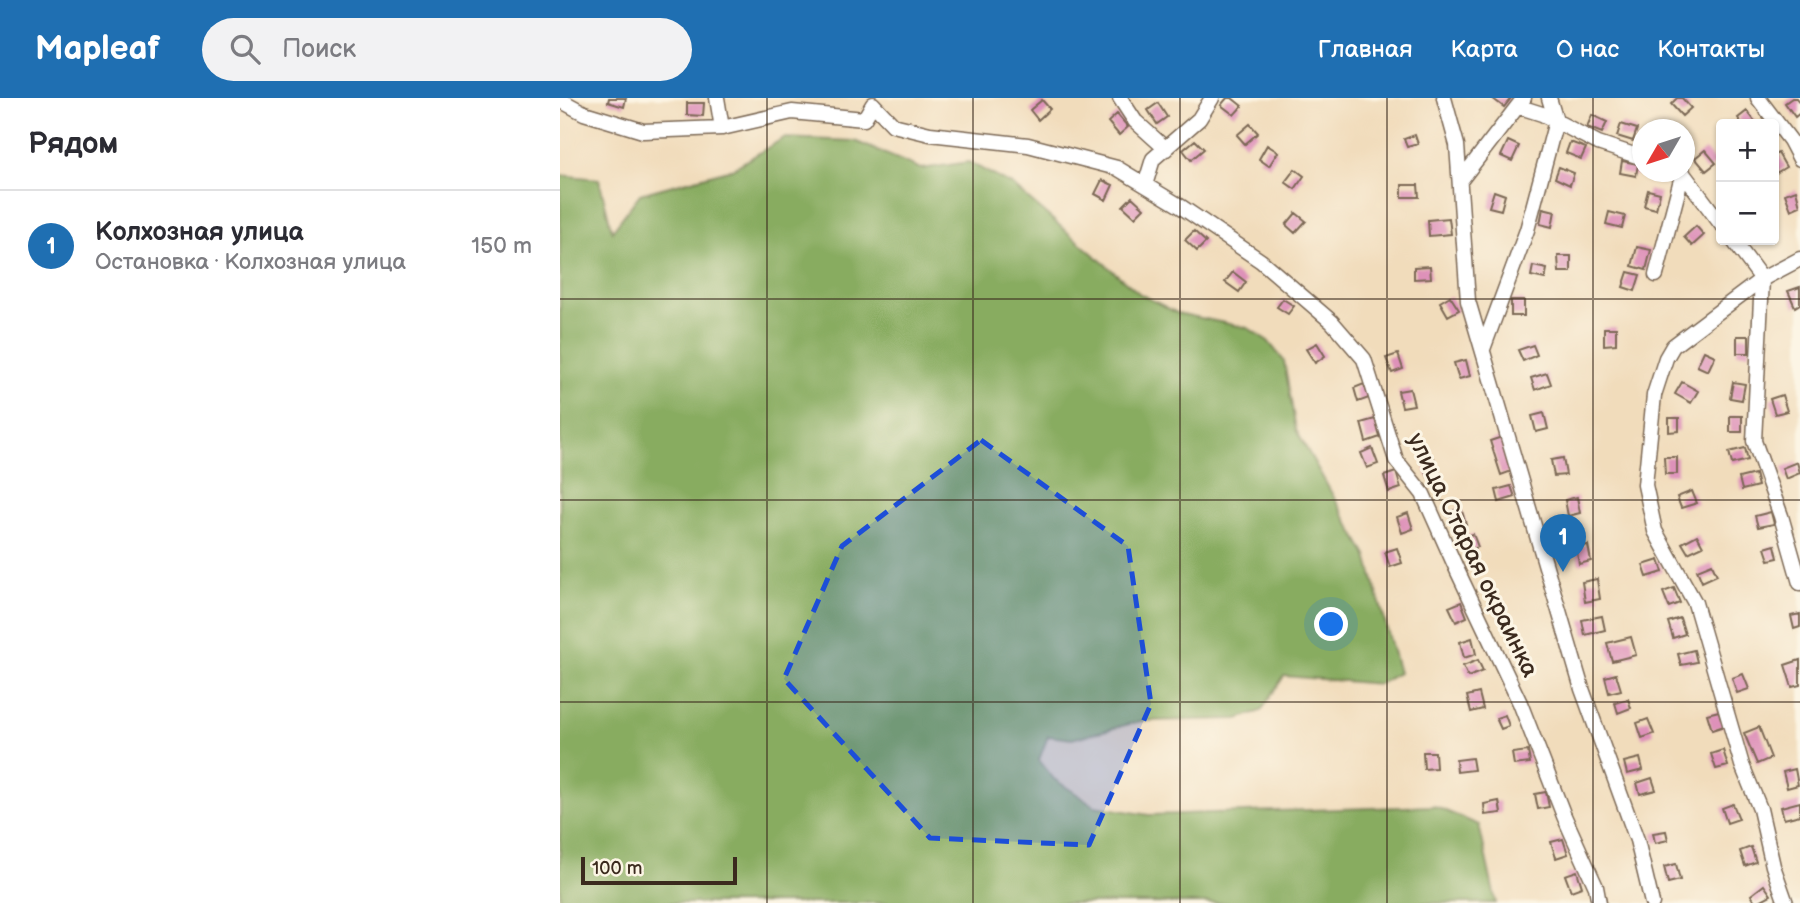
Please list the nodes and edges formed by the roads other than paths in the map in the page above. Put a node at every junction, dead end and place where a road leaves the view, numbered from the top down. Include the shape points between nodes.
1 (717, 98) edge
2 (1120, 98) edge
3 (1212, 98) edge
4 (1444, 98) edge
5 (1549, 98) edge
6 (1758, 98) edge
7 (560, 100) edge
8 (876, 100) edge
9 (1522, 102) edge
10 (1556, 121) junction
11 (722, 128) junction
12 (1166, 149) junction
13 (1632, 154) edge
14 (1800, 159) edge
15 (1460, 181) junction
16 (1680, 182) edge
17 (1690, 182) edge
18 (1145, 185) junction
19 (1716, 217) edge
20 (1737, 245) edge
21 (1800, 259) edge
22 (1656, 275) dead end
23 (1762, 279) junction
24 (1483, 349) junction
25 (1800, 583) edge
26 (1599, 903) edge
27 (1652, 903) edge
28 (1786, 903) edge

1 - 11 street
2 - 12 street via 1135,121
3 - 12 street via 1199,119
4 - 15 street via 1457,145
5 - 10 street
6 - 14 street
7 - 11 street, улица Старая окраинка via 584,113 643,131
8 - 11 street, улица Старая окраинка via 864,119 792,112
8 - 18 street, улица Старая окраинка via 893,125 1028,145 1117,168
9 - 10 street
9 - 15 street
10 - 13 street
10 - 24 street via 1527,230
12 - 18 street via 1153,159
15 - 24 street via 1468,301
16 - 22 street
17 - 19 street
18 - 26 street, улица Старая окраинка via 1261,261 1332,322 1364,359 1396,460 1423,494 1520,703
20 - 23 street
21 - 23 street
23 - 25 street via 1754,441
23 - 28 street via 1673,345 1654,396 1645,485 1656,531 1695,603
24 - 27 street via 1582,689 1637,840

